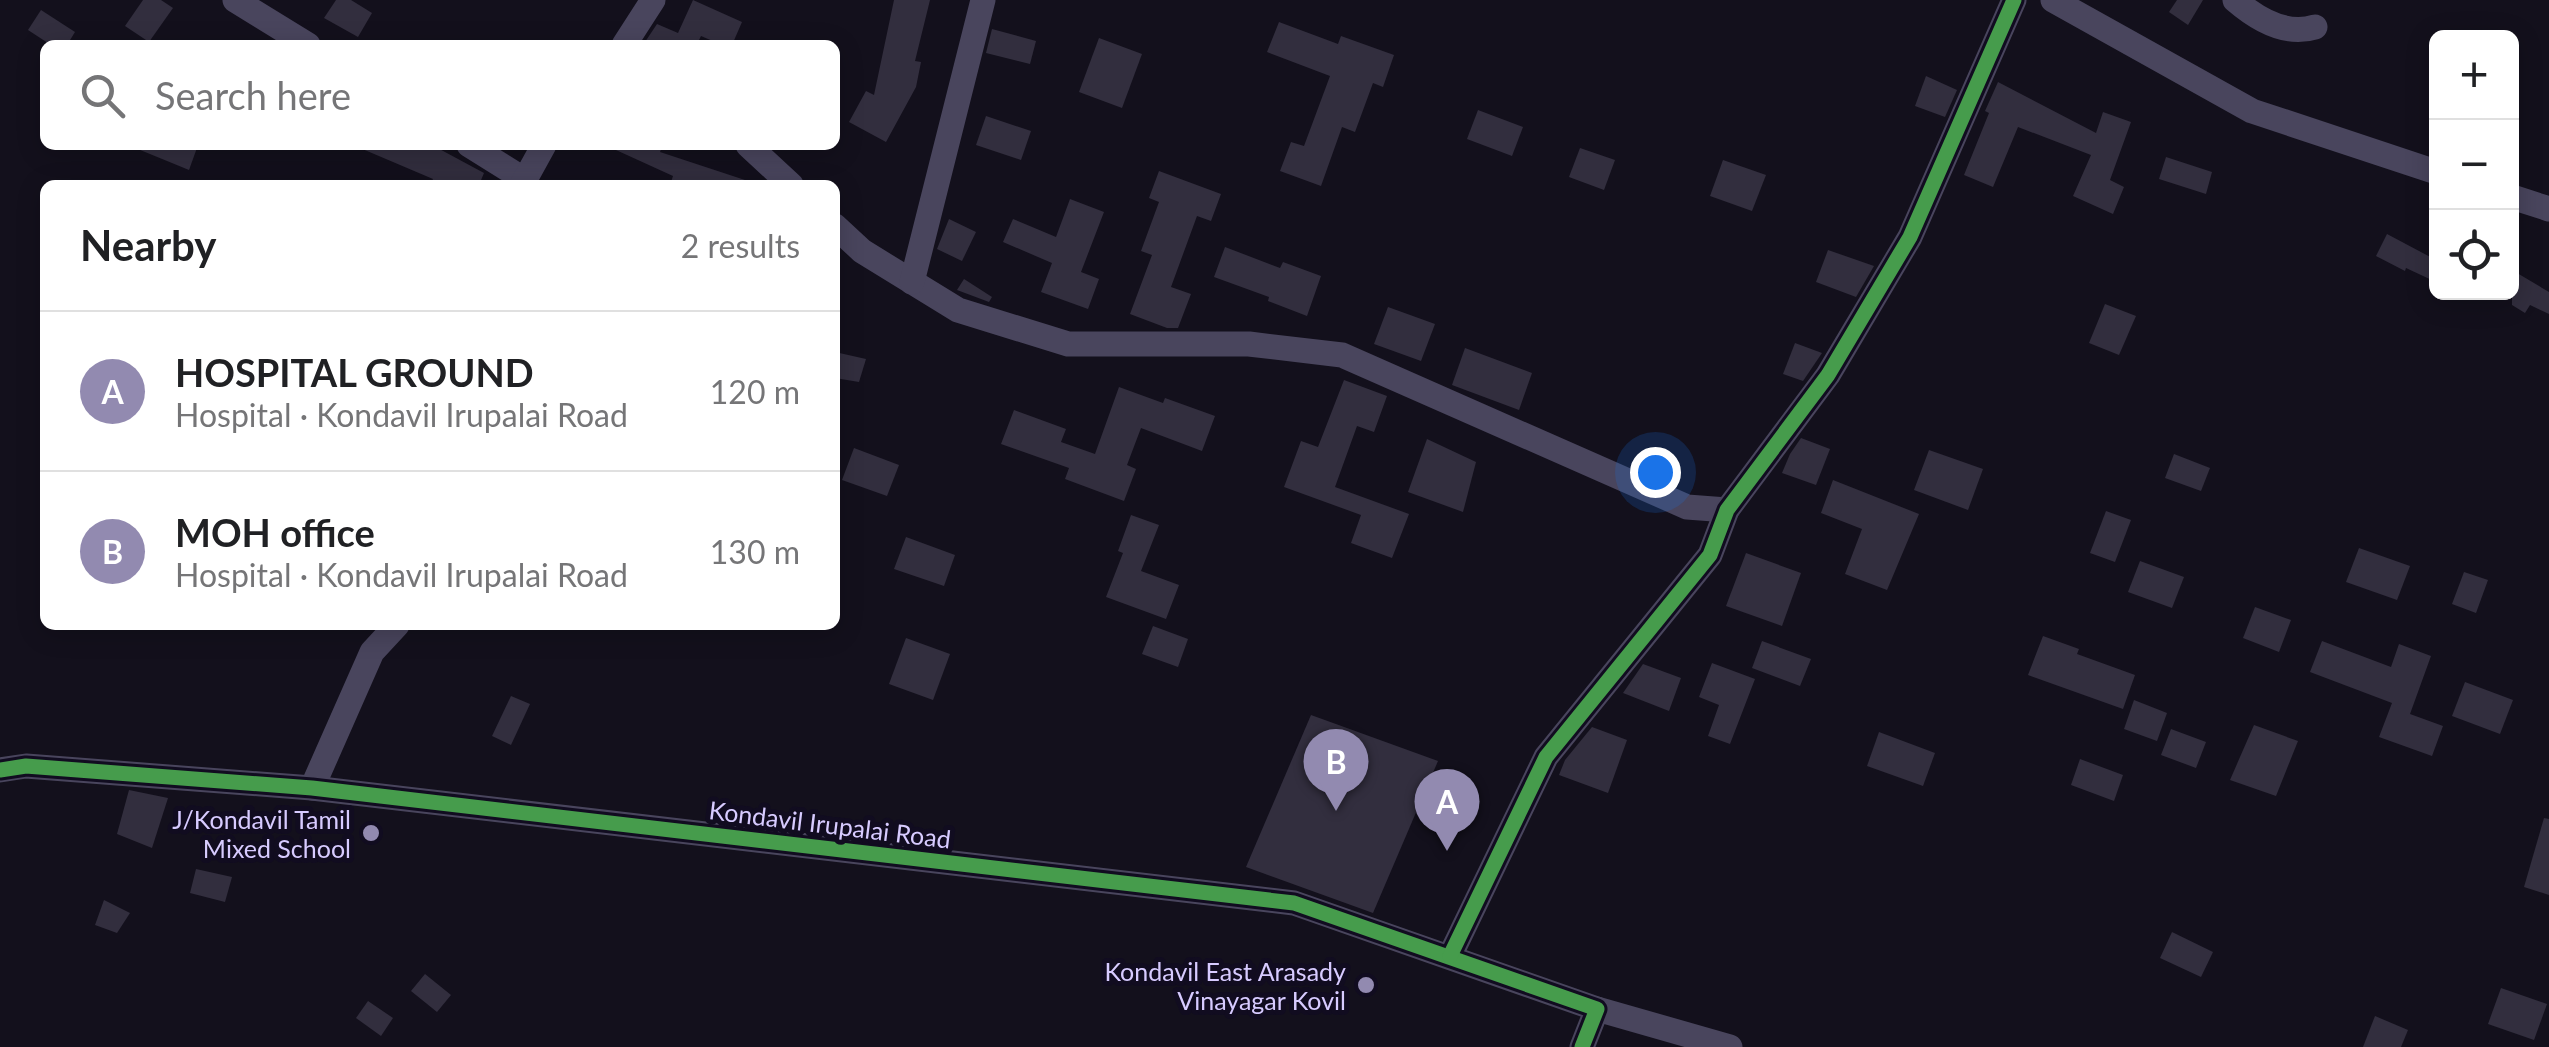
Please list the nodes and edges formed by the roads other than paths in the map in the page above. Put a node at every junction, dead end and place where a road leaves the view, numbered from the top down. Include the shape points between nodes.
1 (235, 0) edge
2 (653, 0) edge
3 (983, 0) edge
4 (2014, 0) edge
5 (2053, 0) edge
6 (2236, 0) edge
7 (2314, 27) dead end
8 (300, 40) edge
9 (627, 40) edge
10 (476, 150) edge
11 (541, 150) edge
12 (753, 150) edge
13 (2429, 170) edge
14 (521, 180) edge
15 (525, 180) edge
16 (786, 180) edge
17 (2519, 199) edge
18 (2549, 209) edge
19 (840, 231) edge
20 (912, 282) junction
21 (1726, 510) junction
22 (392, 630) edge
23 (0, 770) edge
24 (312, 788) junction
25 (1450, 956) junction
26 (1597, 1009) junction
27 (1582, 1047) edge
28 (1730, 1047) edge

1 - 8 street
2 - 9 street
3 - 20 street
4 - 21 street via 1910,237 1828,375
5 - 13 street via 2252,111
6 - 7 street via 2255,18 2299,32
10 - 14 street
11 - 15 street
12 - 16 street
17 - 18 street
19 - 20 street
20 - 21 street via 958,310 1068,344 1249,344 1342,355 1687,506
21 - 25 street via 1710,554 1546,757
22 - 24 street via 372,652
23 - 24 street, Kondavil Irupalai Road via 26,766
24 - 25 street, Kondavil Irupalai Road via 1294,903
25 - 26 street, Kondavil Irupalai Road
26 - 27 street
26 - 28 street, Kondavil Irupalai Road

